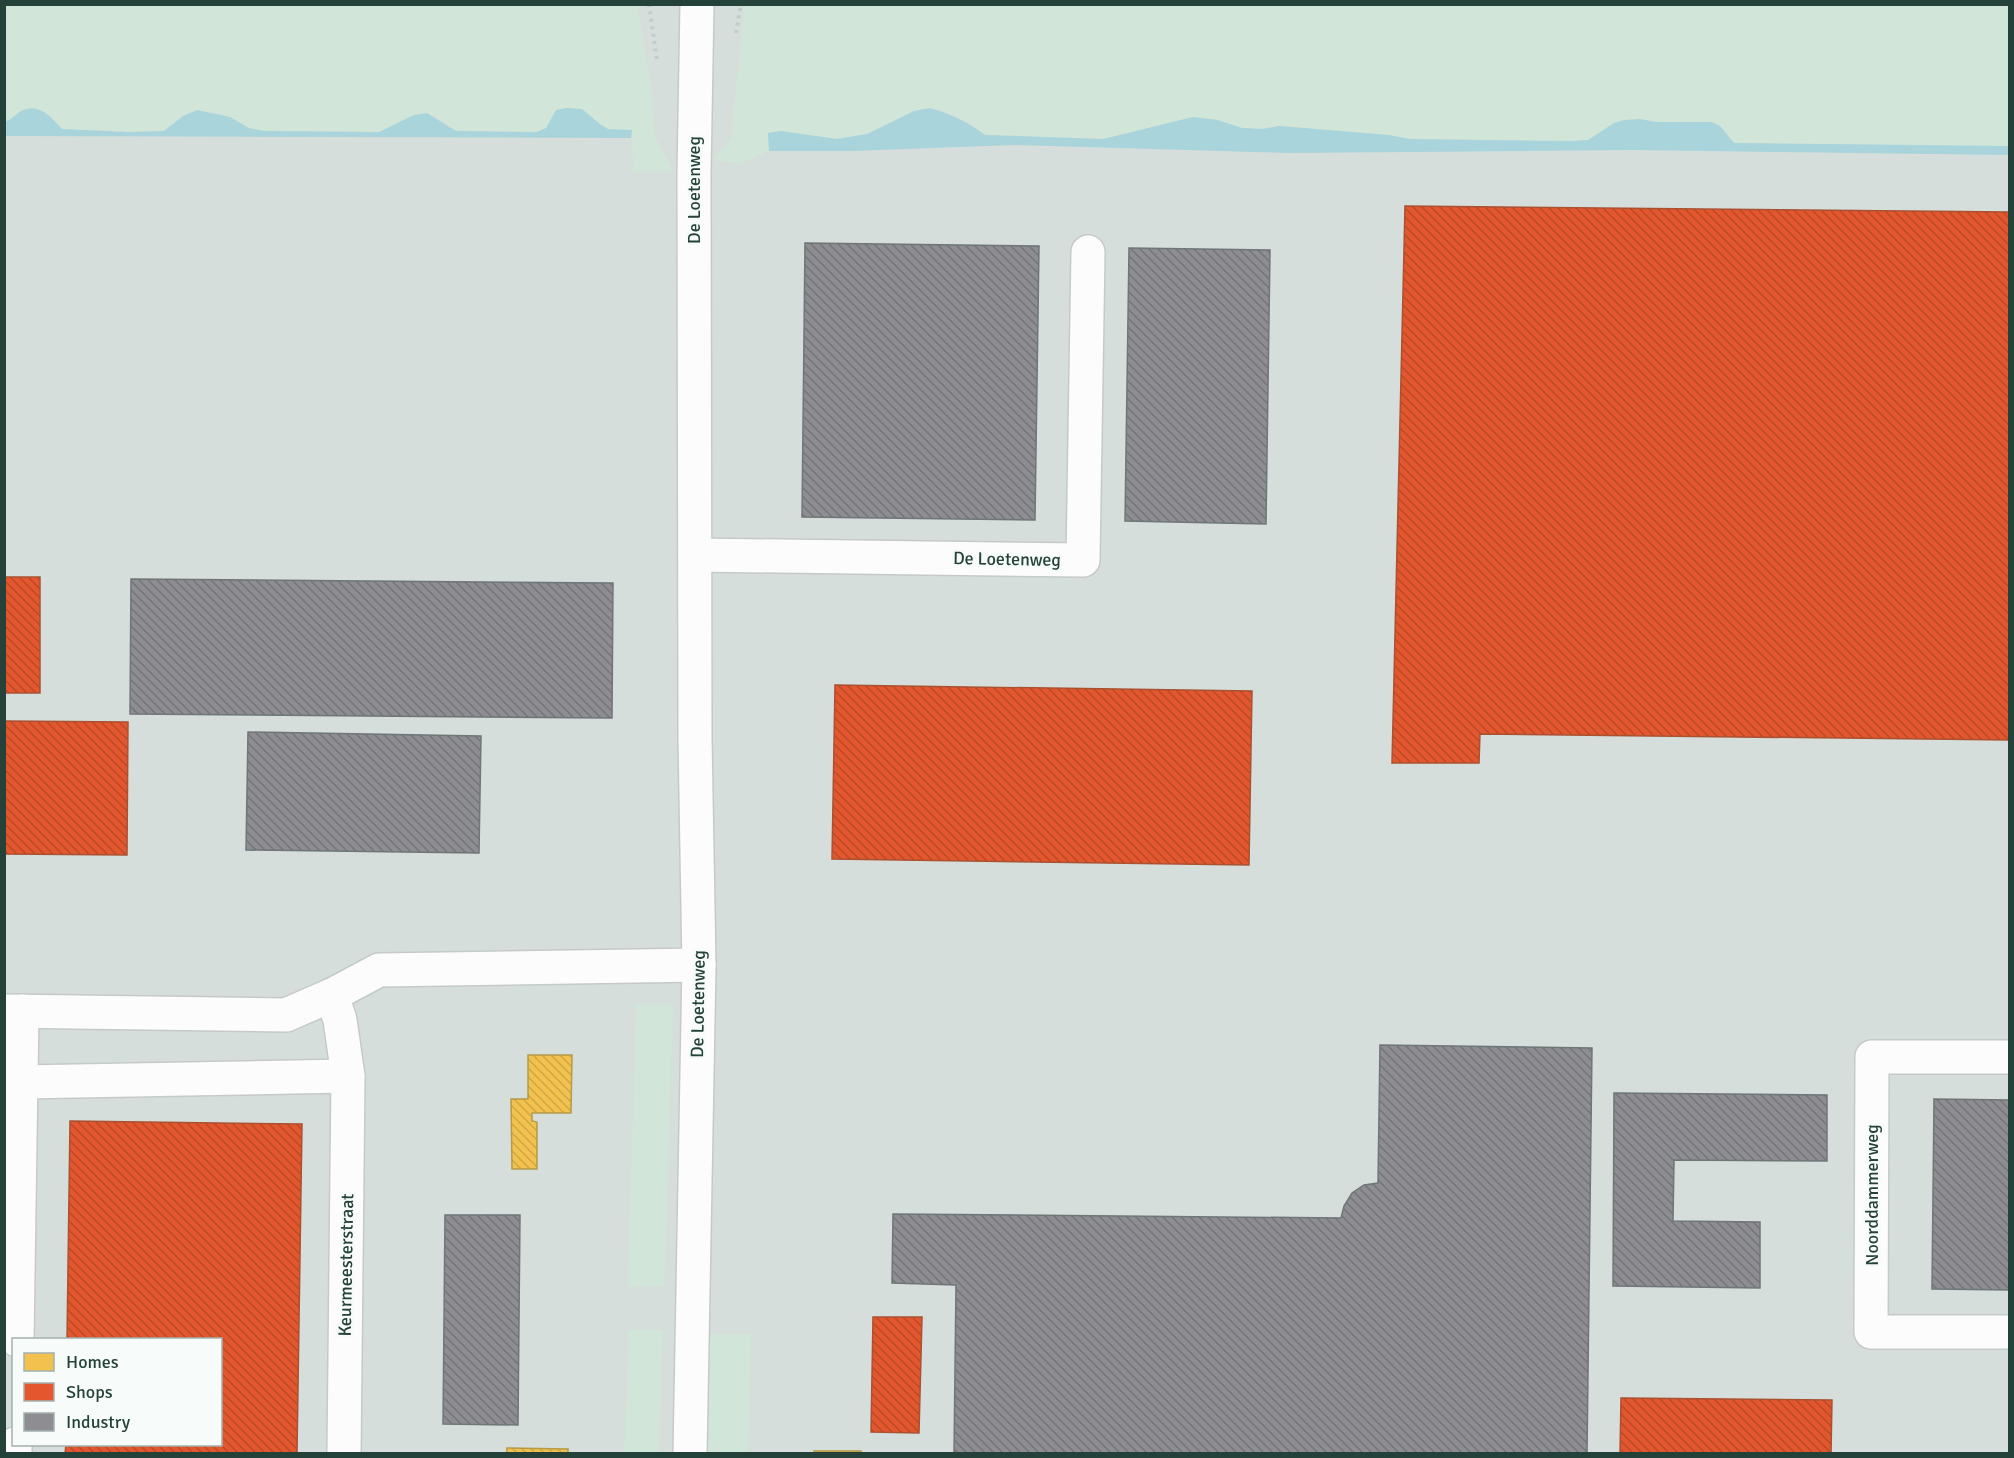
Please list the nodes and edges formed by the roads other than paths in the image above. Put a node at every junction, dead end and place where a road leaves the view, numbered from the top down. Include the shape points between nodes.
1 (697, 4) edge
2 (1088, 252) dead end
3 (695, 555) junction
4 (699, 965) junction
5 (332, 995) junction
6 (13, 1011) edge
7 (2010, 1058) edge
8 (348, 1076) junction
9 (21, 1082) junction
10 (2010, 1332) edge
11 (16, 1338) edge
12 (344, 1454) edge
13 (690, 1454) edge

1 - 3 street, De Loetenweg
2 - 3 street, De Loetenweg via 1083,560
3 - 4 street, De Loetenweg
4 - 5 street via 379,970
4 - 13 street, De Loetenweg
5 - 6 street via 286,1015
5 - 8 street, Keurmeesterstraat via 340,1020
6 - 9 street
7 - 10 street, Noorddammerweg via 1872,1057 1871,1332
8 - 9 street
8 - 12 street, Keurmeesterstraat
9 - 11 street

